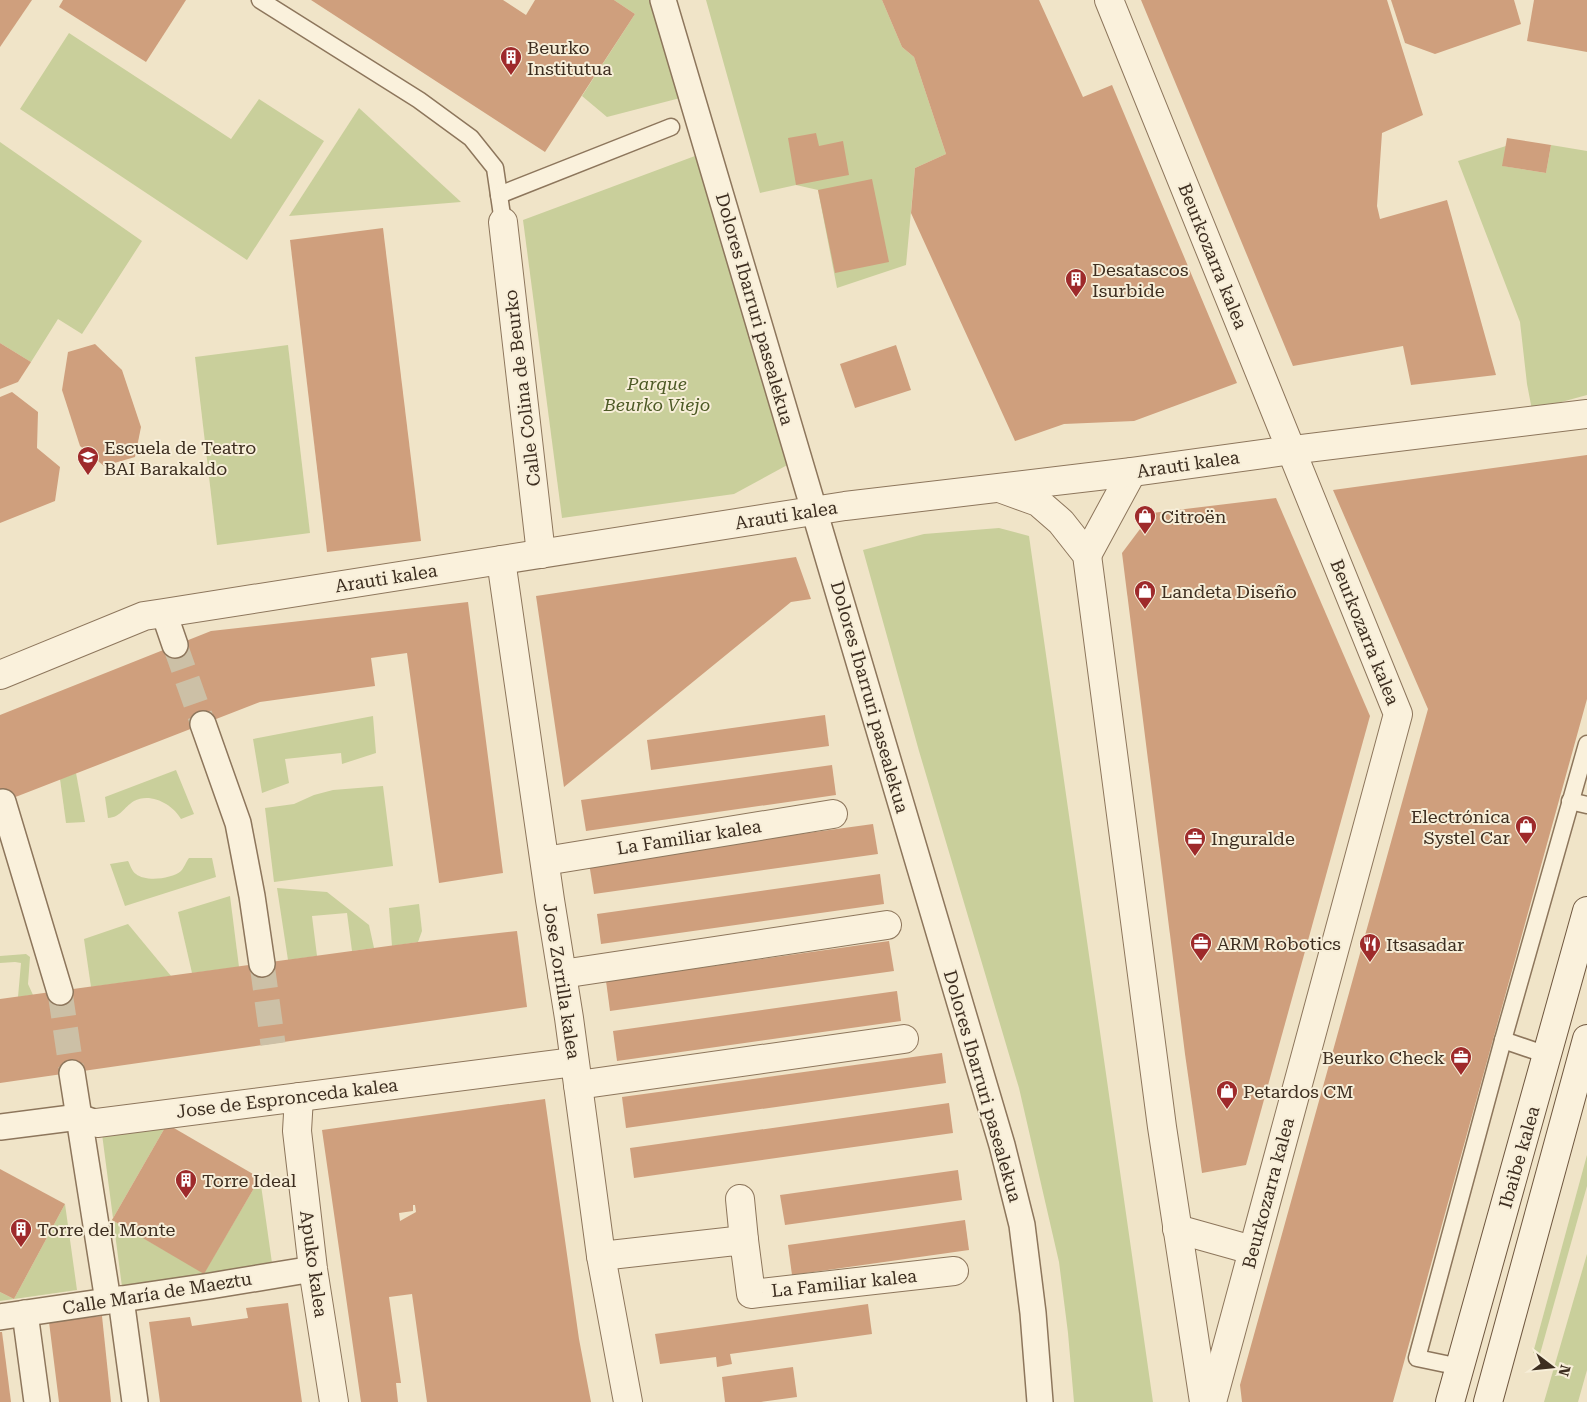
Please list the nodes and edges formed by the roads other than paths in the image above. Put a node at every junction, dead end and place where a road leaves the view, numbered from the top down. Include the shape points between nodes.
1 (260, 0) edge
2 (663, 0) edge
3 (1109, 0) edge
4 (671, 127) dead end
5 (499, 195) junction
6 (503, 222) joint
7 (1586, 415) edge
8 (1292, 450) junction
9 (1132, 472) junction
10 (998, 488) junction
11 (814, 511) junction
12 (542, 554) junction
13 (1087, 555) junction
14 (500, 560) junction
15 (164, 613) junction
16 (175, 646) tunnel mouth
17 (0, 675) edge
18 (204, 724) tunnel mouth
19 (1587, 744) edge
20 (3, 802) dead end
21 (1570, 802) junction
22 (1587, 805) edge
23 (834, 814) dead end
24 (545, 861) junction
25 (1587, 911) edge
26 (887, 925) dead end
27 (262, 964) tunnel mouth
28 (562, 974) junction
29 (60, 992) tunnel mouth
30 (904, 1039) dead end
31 (1587, 1039) edge
32 (1503, 1040) junction
33 (1547, 1055) junction
34 (72, 1073) tunnel mouth
35 (576, 1073) junction
36 (300, 1096) junction
37 (88, 1120) junction
38 (0, 1127) edge
39 (740, 1199) dead end
40 (1177, 1228) junction
41 (744, 1240) junction
42 (1252, 1250) junction
43 (601, 1256) junction
44 (313, 1269) junction
45 (954, 1271) dead end
46 (115, 1300) junction
47 (25, 1313) junction
48 (0, 1317) edge
49 (1460, 1367) junction
50 (37, 1402) edge
51 (135, 1402) edge
52 (334, 1402) edge
53 (628, 1402) edge
54 (1040, 1402) edge
55 (1204, 1402) edge
56 (1212, 1402) edge
57 (1450, 1402) edge
58 (1488, 1402) edge

1 - 5 lane via 419,100 472,138 495,168
2 - 11 street, Dolores Ibarruri pasealekua
3 - 8 street, Beurkozarra kalea
4 - 5 lane
5 - 6 lane
6 - 12 street, Calle Colina de Beurko
7 - 8 street, Arauti kalea
8 - 9 street, Arauti kalea
8 - 42 street, Beurkozarra kalea via 1398,714
9 - 10 street, Arauti kalea
9 - 13 street
10 - 11 street, Arauti kalea
10 - 13 street via 1038,502 1062,522
11 - 12 street, Arauti kalea
11 - 54 street, Dolores Ibarruri pasealekua via 1007,1163 1022,1225
12 - 14 street, Arauti kalea
13 - 40 street
14 - 15 street, Arauti kalea
14 - 24 street, Jose Zorrilla kalea
15 - 16 street
15 - 17 street, Arauti kalea via 144,616
18 - 27 street via 238,823
19 - 21 lane
20 - 29 street
21 - 22 lane
21 - 32 lane
23 - 24 street, La Familiar kalea
24 - 28 street, Jose Zorrilla kalea
25 - 33 street, Ibaibe kalea
26 - 28 street
28 - 35 street, Jose Zorrilla kalea
30 - 35 street
31 - 58 street, Ibaibe kalea
32 - 33 lane
32 - 49 lane via 1416,1358
33 - 49 street, Ibaibe kalea
34 - 37 street
35 - 36 street, Jose de Espronceda kalea
35 - 43 street, Jose Zorrilla kalea
36 - 37 street, Jose de Espronceda kalea
36 - 44 street, Apuko kalea via 297,1131
37 - 38 street, Jose de Espronceda kalea
37 - 46 street
39 - 41 street
40 - 42 street
40 - 55 street
41 - 43 street
41 - 45 street, La Familiar kalea via 752,1294
42 - 56 street, Beurkozarra kalea
43 - 53 street, Jose Zorrilla kalea
44 - 46 street, Calle María de Maeztu
44 - 52 street, Apuko kalea
46 - 47 street, Calle María de Maeztu
46 - 51 street
47 - 48 street, Calle María de Maeztu
47 - 50 street
49 - 57 street, Ibaibe kalea

